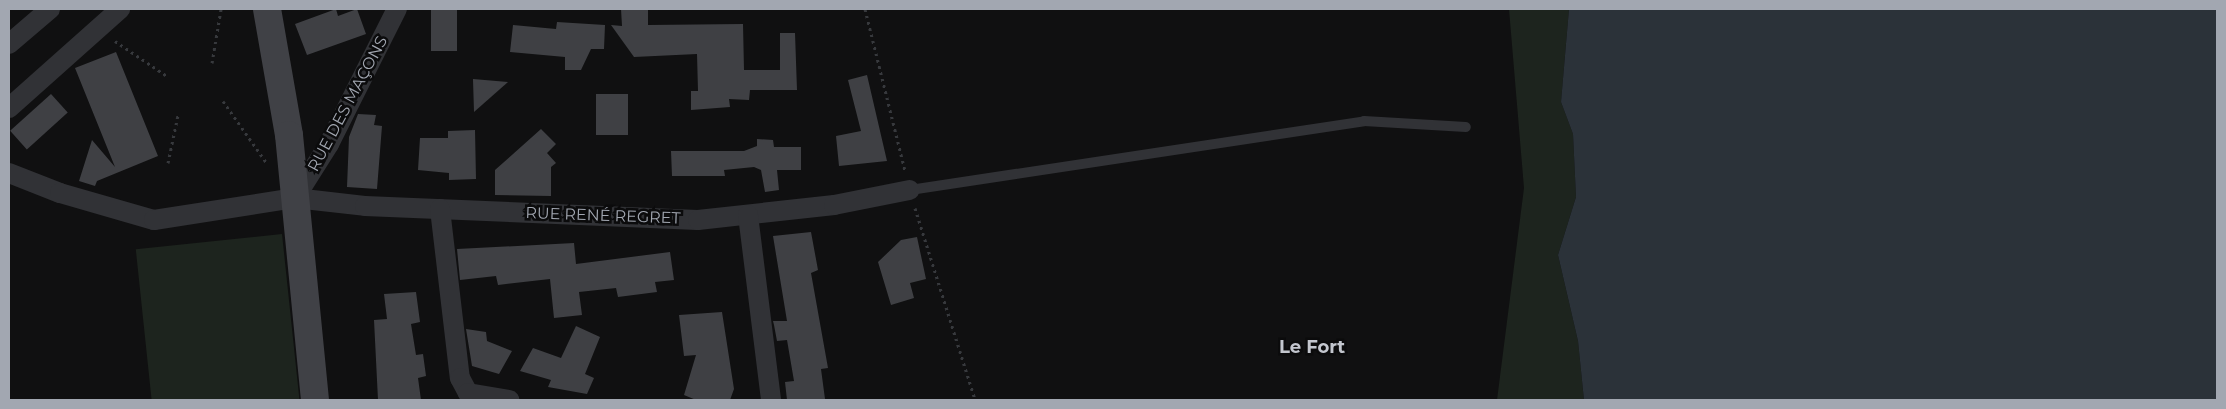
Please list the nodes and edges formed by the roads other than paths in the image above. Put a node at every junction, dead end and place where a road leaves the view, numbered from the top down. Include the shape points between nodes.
1 (50, 9) edge
2 (120, 9) edge
3 (267, 9) edge
4 (398, 9) edge
5 (9, 44) edge
6 (9, 108) edge
7 (1466, 127) dead end
8 (9, 173) edge
9 (910, 190) joint
10 (295, 198) junction
11 (440, 209) junction
12 (748, 215) junction
13 (468, 396) edge
14 (315, 400) edge
15 (508, 400) edge
16 (772, 400) edge

1 - 5 street
2 - 6 street
3 - 10 street via 279,64
4 - 10 street, RUE DES MAÇONS via 329,144
7 - 9 lane via 1364,121
8 - 10 street, RUE RENÉ REGRET via 154,220
9 - 12 street, RUE RENÉ REGRET via 834,205
10 - 11 street, RUE RENÉ REGRET
10 - 14 street
11 - 12 street, RUE RENÉ REGRET via 698,220
11 - 13 street via 456,365
12 - 16 street
13 - 15 street

